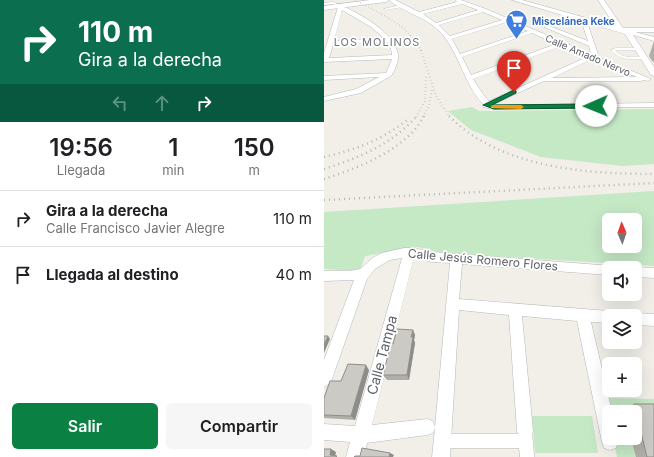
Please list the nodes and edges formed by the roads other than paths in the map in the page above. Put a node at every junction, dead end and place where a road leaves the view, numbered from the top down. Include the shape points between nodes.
1 (326, 0) edge
2 (374, 0) edge
3 (386, 0) edge
4 (391, 0) edge
5 (515, 0) edge
6 (601, 0) edge
7 (607, 0) edge
8 (459, 1) edge
9 (337, 5) junction
10 (324, 6) edge
11 (401, 6) junction
12 (385, 9) dead end
13 (484, 10) junction
14 (418, 14) junction
15 (508, 20) junction
16 (434, 25) junction
17 (586, 26) dead end
18 (547, 27) dead end
19 (654, 30) edge
20 (533, 31) junction
21 (627, 31) junction
22 (449, 38) junction
23 (654, 39) edge
24 (388, 40) junction
25 (331, 43) junction
26 (561, 44) junction
27 (592, 44) junction
28 (638, 49) junction
29 (459, 56) junction
30 (395, 57) junction
31 (592, 57) junction
32 (644, 58) junction
33 (324, 60) edge
34 (654, 73) edge
35 (389, 75) junction
36 (324, 78) edge
37 (470, 78) junction
38 (651, 79) edge
39 (542, 80) junction
40 (324, 99) edge
41 (654, 105) edge
42 (490, 106) junction
43 (409, 253) junction
44 (456, 258) junction
45 (602, 269) edge
46 (642, 272) edge
47 (364, 273) junction
48 (654, 273) edge
49 (324, 276) edge
50 (452, 304) junction
51 (515, 308) junction
52 (584, 315) junction
53 (602, 316) edge
54 (642, 319) edge
55 (654, 320) edge
56 (324, 379) edge
57 (602, 405) edge
58 (444, 425) junction
59 (427, 427) joint
60 (324, 432) edge
61 (361, 435) junction
62 (526, 436) junction
63 (443, 441) junction
64 (355, 457) edge
65 (442, 457) edge
66 (527, 457) edge

1 - 9 lane
2 - 9 main road
3 - 9 main road
4 - 11 street
5 - 21 street
6 - 21 street
7 - 21 street
8 - 13 street, Calle Amado Nervo
8 - 14 street
9 - 10 main road
9 - 24 street via 378,29
9 - 25 street
11 - 12 lane
11 - 14 street
13 - 15 street, Calle Amado Nervo
13 - 16 street
14 - 16 street
15 - 20 street, Calle Amado Nervo
15 - 22 street
16 - 22 street
17 - 27 street
18 - 27 street
19 - 21 street
20 - 26 street, Calle Amado Nervo
20 - 29 street
21 - 23 street
21 - 28 street
22 - 29 street
24 - 25 street
24 - 30 street
25 - 33 street
26 - 31 street, Calle Amado Nervo
26 - 37 street
27 - 31 street via 595,54
28 - 32 street
28 - 32 lane via 613,50 621,58
29 - 37 street
30 - 33 street
30 - 35 street
31 - 38 street, Calle Amado Nervo
31 - 39 street
32 - 34 street
35 - 36 street
35 - 40 street via 358,91
37 - 42 street via 474,89
38 - 39 street
39 - 42 street
41 - 42 street
43 - 44 street, Calle Jesús Romero Flores
43 - 47 street, Calle Jesús Romero Flores via 394,253 379,259
43 - 61 street, Calle Tampa
44 - 45 street, Calle Jesús Romero Flores
44 - 50 street
46 - 48 street
47 - 49 street
47 - 56 street
50 - 51 street
50 - 58 street
51 - 52 street
51 - 62 street
52 - 53 street
52 - 57 street
54 - 55 street
58 - 59 street
58 - 63 street
59 - 61 street
60 - 61 street
61 - 64 street, Calle Tampa
62 - 63 street
62 - 66 street
63 - 65 street

